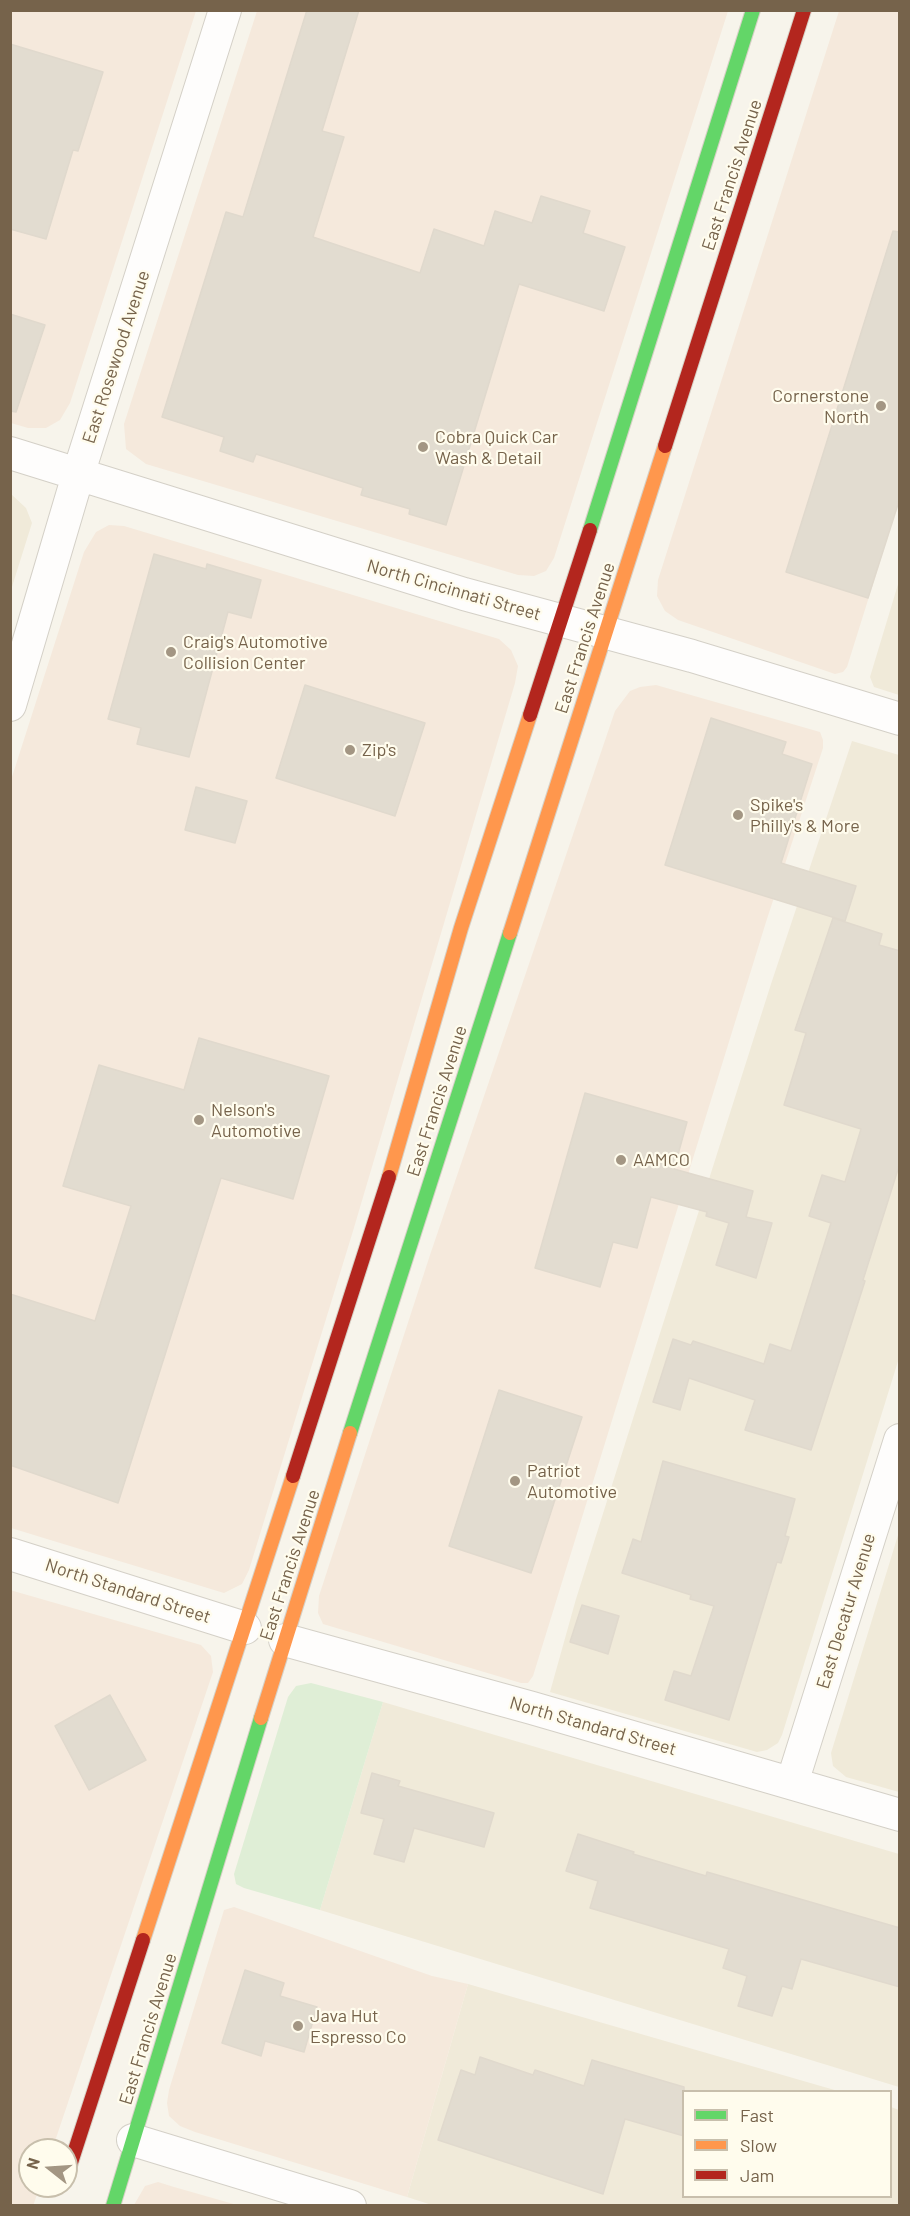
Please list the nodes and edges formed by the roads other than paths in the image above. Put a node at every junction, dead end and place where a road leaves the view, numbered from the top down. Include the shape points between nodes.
1 (225, 10) edge
2 (753, 10) edge
3 (804, 10) edge
4 (10, 453) edge
5 (78, 475) junction
6 (561, 621) junction
7 (605, 633) junction
8 (10, 705) edge
9 (900, 719) edge
10 (900, 1440) edge
11 (10, 1554) edge
12 (245, 1628) junction
13 (285, 1640) junction
14 (792, 1783) junction
15 (900, 1815) edge
16 (133, 2140) junction
17 (78, 2141) edge
18 (113, 2205) edge
19 (350, 2205) edge

1 - 5 street, East Rosewood Avenue
2 - 6 main road, East Francis Avenue
3 - 7 main road, East Francis Avenue
4 - 5 street, North Cincinnati Street
5 - 6 street, North Cincinnati Street
5 - 8 street, East Rosewood Avenue
6 - 7 street, North Cincinnati Street
6 - 12 main road, East Francis Avenue via 461,928 380,1209
7 - 9 street, North Cincinnati Street
7 - 13 main road, East Francis Avenue
10 - 14 street, East Decatur Avenue
11 - 12 street, North Standard Street
12 - 17 main road, East Francis Avenue
13 - 14 street, North Standard Street
13 - 16 main road, East Francis Avenue
14 - 15 street, North Standard Street
16 - 18 main road, East Francis Avenue
16 - 19 street

